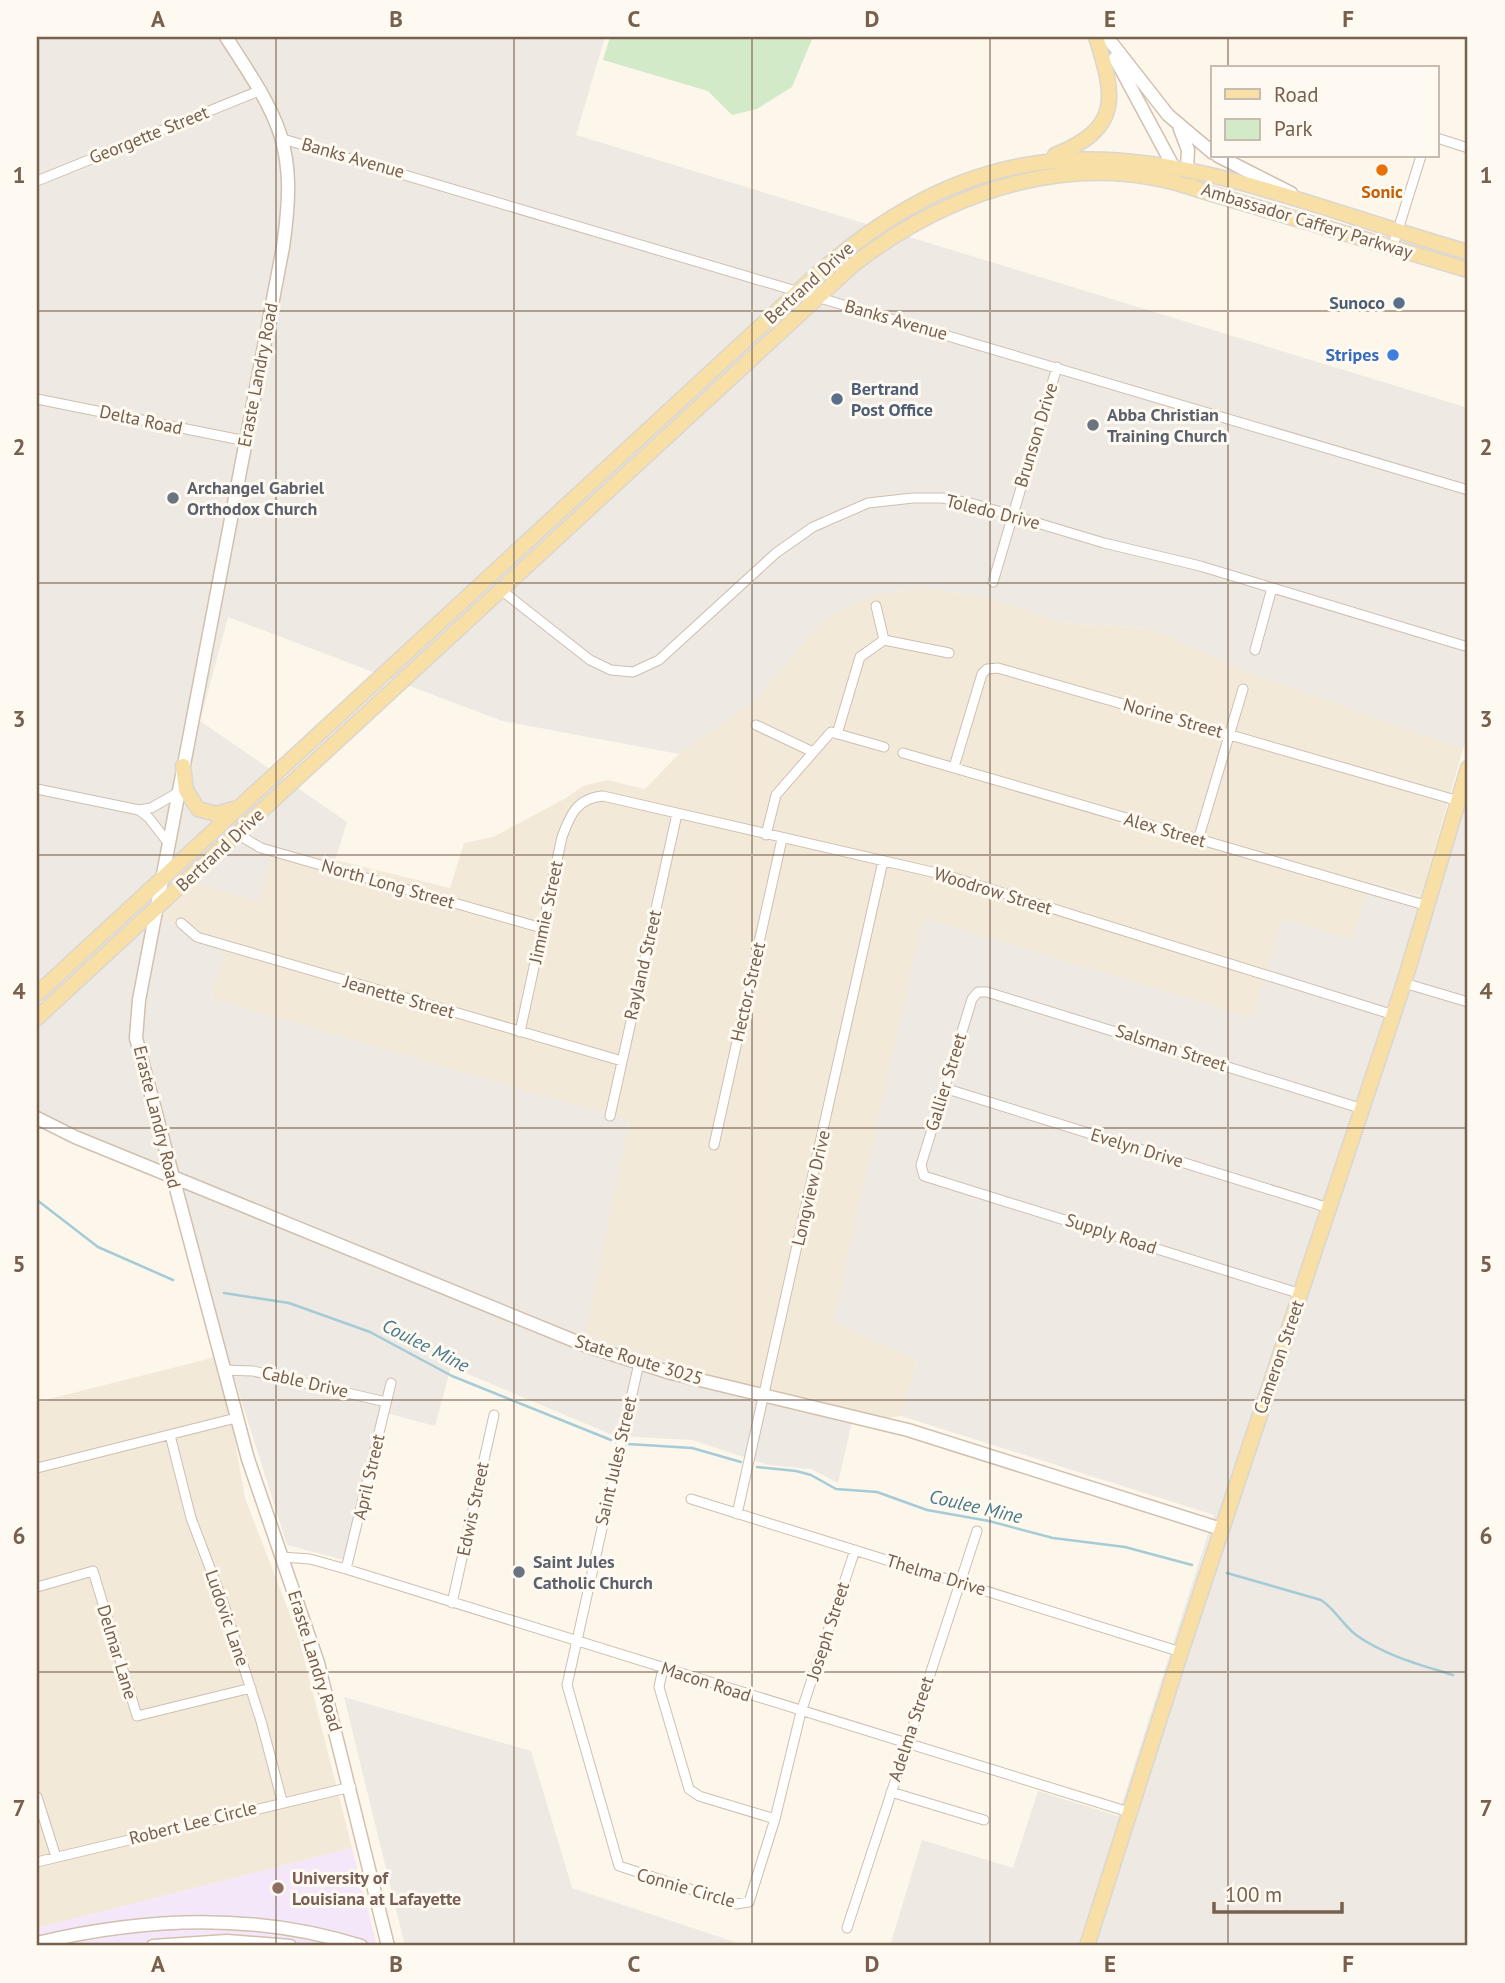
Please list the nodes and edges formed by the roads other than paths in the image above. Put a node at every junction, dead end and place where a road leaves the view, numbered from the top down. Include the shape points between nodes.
1 (226, 37) edge
2 (1096, 37) edge
3 (1105, 37) edge
4 (261, 90) junction
5 (1179, 125) junction
6 (1438, 138) edge
7 (284, 139) junction
8 (1468, 148) edge
9 (1211, 150) edge
10 (1222, 158) edge
11 (1420, 158) edge
12 (1041, 161) junction
13 (1181, 174) junction
14 (37, 181) edge
15 (1333, 212) junction
16 (1397, 232) junction
17 (1392, 249) junction
18 (1468, 252) edge
19 (1468, 270) edge
20 (799, 291) junction
21 (818, 297) junction
22 (1056, 367) junction
23 (37, 399) edge
24 (246, 441) junction
25 (1468, 490) edge
26 (1012, 514) junction
27 (993, 582) dead end
28 (1272, 588) junction
29 (500, 590) junction
30 (876, 606) dead end
31 (884, 640) junction
32 (1468, 647) edge
33 (1255, 650) dead end
34 (950, 653) dead end
35 (392, 667) junction
36 (401, 681) junction
37 (1243, 689) dead end
38 (756, 725) dead end
39 (837, 734) junction
40 (1231, 735) junction
41 (884, 747) dead end
42 (813, 752) junction
43 (903, 754) dead end
44 (183, 766) junction
45 (954, 767) junction
46 (1468, 768) edge
47 (37, 789) edge
48 (179, 792) junction
49 (586, 799) joint
50 (1459, 801) junction
51 (238, 807) junction
52 (139, 810) junction
53 (677, 814) junction
54 (237, 834) junction
55 (766, 835) junction
56 (782, 839) junction
57 (1198, 840) junction
58 (169, 844) junction
59 (883, 861) junction
60 (163, 879) junction
61 (1428, 906) junction
62 (157, 908) junction
63 (181, 923) dead end
64 (542, 928) junction
65 (1404, 982) junction
66 (978, 992) joint
67 (37, 994) edge
68 (1468, 1002) edge
69 (1394, 1015) junction
70 (37, 1018) edge
71 (520, 1032) junction
72 (622, 1061) junction
73 (944, 1088) junction
74 (1363, 1109) junction
75 (610, 1116) dead end
76 (37, 1118) edge
77 (714, 1145) dead end
78 (923, 1174) joint
79 (171, 1177) junction
80 (1329, 1208) junction
81 (1301, 1294) junction
82 (639, 1363) junction
83 (223, 1370) junction
84 (391, 1383) dead end
85 (765, 1394) junction
86 (386, 1402) junction
87 (494, 1415) dead end
88 (236, 1418) junction
89 (170, 1435) junction
90 (37, 1468) edge
91 (691, 1499) dead end
92 (737, 1514) junction
93 (1221, 1530) junction
94 (977, 1531) dead end
95 (855, 1550) junction
96 (282, 1557) junction
97 (346, 1570) junction
98 (960, 1583) junction
99 (37, 1587) edge
100 (452, 1602) junction
101 (576, 1641) junction
102 (1181, 1652) junction
103 (663, 1668) junction
104 (251, 1688) junction
105 (802, 1712) junction
106 (907, 1744) junction
107 (351, 1787) junction
108 (891, 1792) junction
109 (37, 1797) edge
110 (282, 1801) junction
111 (1129, 1812) junction
112 (775, 1819) junction
113 (984, 1819) dead end
114 (56, 1857) junction
115 (37, 1862) edge
116 (847, 1928) dead end
117 (37, 1943) edge
118 (153, 1946) edge
119 (290, 1946) edge
120 (361, 1946) edge
121 (387, 1946) edge
122 (1087, 1946) edge

1 - 4 street, Eraste Landry Road
2 - 12 main road via 1112,91 1105,120 1083,143
3 - 5 street
3 - 13 street, Ambassador Caffery Parkway
4 - 7 street, Eraste Landry Road
4 - 14 street, Georgette Street
5 - 9 street
5 - 13 street via 1188,149
6 - 8 street
7 - 20 street, Banks Avenue
7 - 24 street, Eraste Landry Road via 288,212
10 - 15 street
11 - 16 street
12 - 13 main road, Bertrand Drive via 1107,158
12 - 20 main road, Bertrand Drive via 971,178 915,201 862,235
13 - 15 main road, Bertrand Drive
13 - 17 main road, Ambassador Caffery Parkway via 1199,190
13 - 21 main road, Bertrand Drive via 1073,173 982,192 900,231
15 - 16 main road, Ambassador Caffery Parkway
16 - 17 street
16 - 18 main road, Ambassador Caffery Parkway
17 - 19 main road, Ambassador Caffery Parkway
20 - 21 street, Banks Avenue
20 - 35 main road, Bertrand Drive
21 - 22 street, Banks Avenue
21 - 29 main road, Bertrand Drive
22 - 25 street, Banks Avenue
22 - 26 street, Brunson Drive
23 - 24 street, Delta Road
24 - 44 street, Eraste Landry Road
26 - 27 street, Brunson Drive
26 - 28 street, Toledo Drive
26 - 29 street, Toledo Drive via 961,501 924,498 890,499 847,510 786,544 669,652 633,672 611,670 590,660
28 - 32 street, Toledo Drive
28 - 33 street
29 - 36 main road, Bertrand Drive
30 - 31 street
31 - 34 street
31 - 39 street via 860,657
35 - 36 street
35 - 51 main road, Bertrand Drive
36 - 54 main road, Bertrand Drive
37 - 40 street
38 - 42 street
39 - 41 street
39 - 42 street via 831,732
40 - 45 street, Norine Street via 991,668 982,674
40 - 50 street, Norine Street
40 - 57 street
42 - 55 street via 776,795
43 - 45 street, Alex Street
44 - 48 street, Eraste Landry Road
44 - 51 main road via 186,790 198,809 216,814
45 - 57 street, Alex Street
46 - 50 main road, Cameron Street
47 - 52 street
48 - 52 street
48 - 58 street, Eraste Landry Road
49 - 53 street, Woodrow Street via 603,796
49 - 64 street, Jimmie Street via 573,811 562,837
50 - 61 main road, Cameron Street
51 - 60 main road, Bertrand Drive
52 - 58 street
53 - 55 street, Woodrow Street
53 - 72 street, Rayland Street
54 - 62 main road, Bertrand Drive
54 - 64 street, North Long Street via 261,848
55 - 56 street, Woodrow Street
56 - 59 street, Woodrow Street
56 - 77 street, Hector Street
57 - 61 street, Alex Street
58 - 60 street, Eraste Landry Road
59 - 69 street, Woodrow Street via 945,875
59 - 85 street, Longview Drive
60 - 62 street, Eraste Landry Road
60 - 67 main road, Bertrand Drive
61 - 65 main road, Cameron Street
62 - 70 main road, Bertrand Drive
62 - 79 street, Eraste Landry Road via 136,1038
63 - 71 street, Jeanette Street via 197,937
64 - 71 street, Jimmie Street
65 - 68 street
65 - 69 main road, Cameron Street
66 - 73 street, Gallier Street
66 - 74 street, Salsman Street via 1066,1015
69 - 74 main road, Cameron Street
71 - 72 street, Jeanette Street
72 - 75 street, Rayland Street
73 - 78 street, Gallier Street via 920,1165
73 - 80 street, Evelyn Drive
74 - 80 main road, Cameron Street
76 - 79 street, State Route 3025
78 - 81 street, Supply Road
79 - 82 street, State Route 3025 via 543,1329
79 - 83 street, Eraste Landry Road
80 - 81 main road, Cameron Street
81 - 93 main road, Cameron Street
82 - 85 street, State Route 3025
82 - 101 street, Saint Jules Street
83 - 86 street, Cable Drive via 253,1370
83 - 88 street, Eraste Landry Road
84 - 86 street, April Street
85 - 92 street, Longview Drive
85 - 93 street, State Route 3025 via 908,1430
86 - 97 street, April Street
87 - 100 street, Edwis Street
88 - 89 street
88 - 96 street, Eraste Landry Road
89 - 90 street
89 - 104 street, Ludovic Lane via 191,1518
91 - 92 street, Thelma Drive
92 - 95 street, Thelma Drive
93 - 102 main road, Cameron Street
94 - 98 street, Adelma Street
95 - 98 street, Thelma Drive
95 - 105 street, Joseph Street
96 - 97 street, Macon Road via 310,1559
96 - 107 street, Eraste Landry Road via 318,1663
97 - 100 street, Macon Road
98 - 102 street, Thelma Drive
98 - 106 street, Adelma Street
99 - 104 street, Delmar Lane via 93,1571 137,1716
100 - 101 street, Macon Road
101 - 103 street, Macon Road
101 - 112 street, Connie Circle via 568,1692 618,1866 747,1904
102 - 111 main road, Cameron Street
103 - 105 street, Macon Road
103 - 112 street via 659,1687 689,1788 699,1796
104 - 110 street, Ludovic Lane
105 - 106 street, Macon Road
105 - 112 street, Connie Circle
106 - 108 street, Adelma Street
106 - 111 street, Macon Road
107 - 110 street, Robert Lee Circle
107 - 121 street, Eraste Landry Road
108 - 113 street
108 - 116 street, Adelma Street
109 - 114 street
110 - 114 street, Robert Lee Circle
111 - 122 main road, Cameron Street
114 - 115 street, Robert Lee Circle
117 - 120 street via 143,1924 216,1921 284,1928
118 - 119 street via 228,1941

